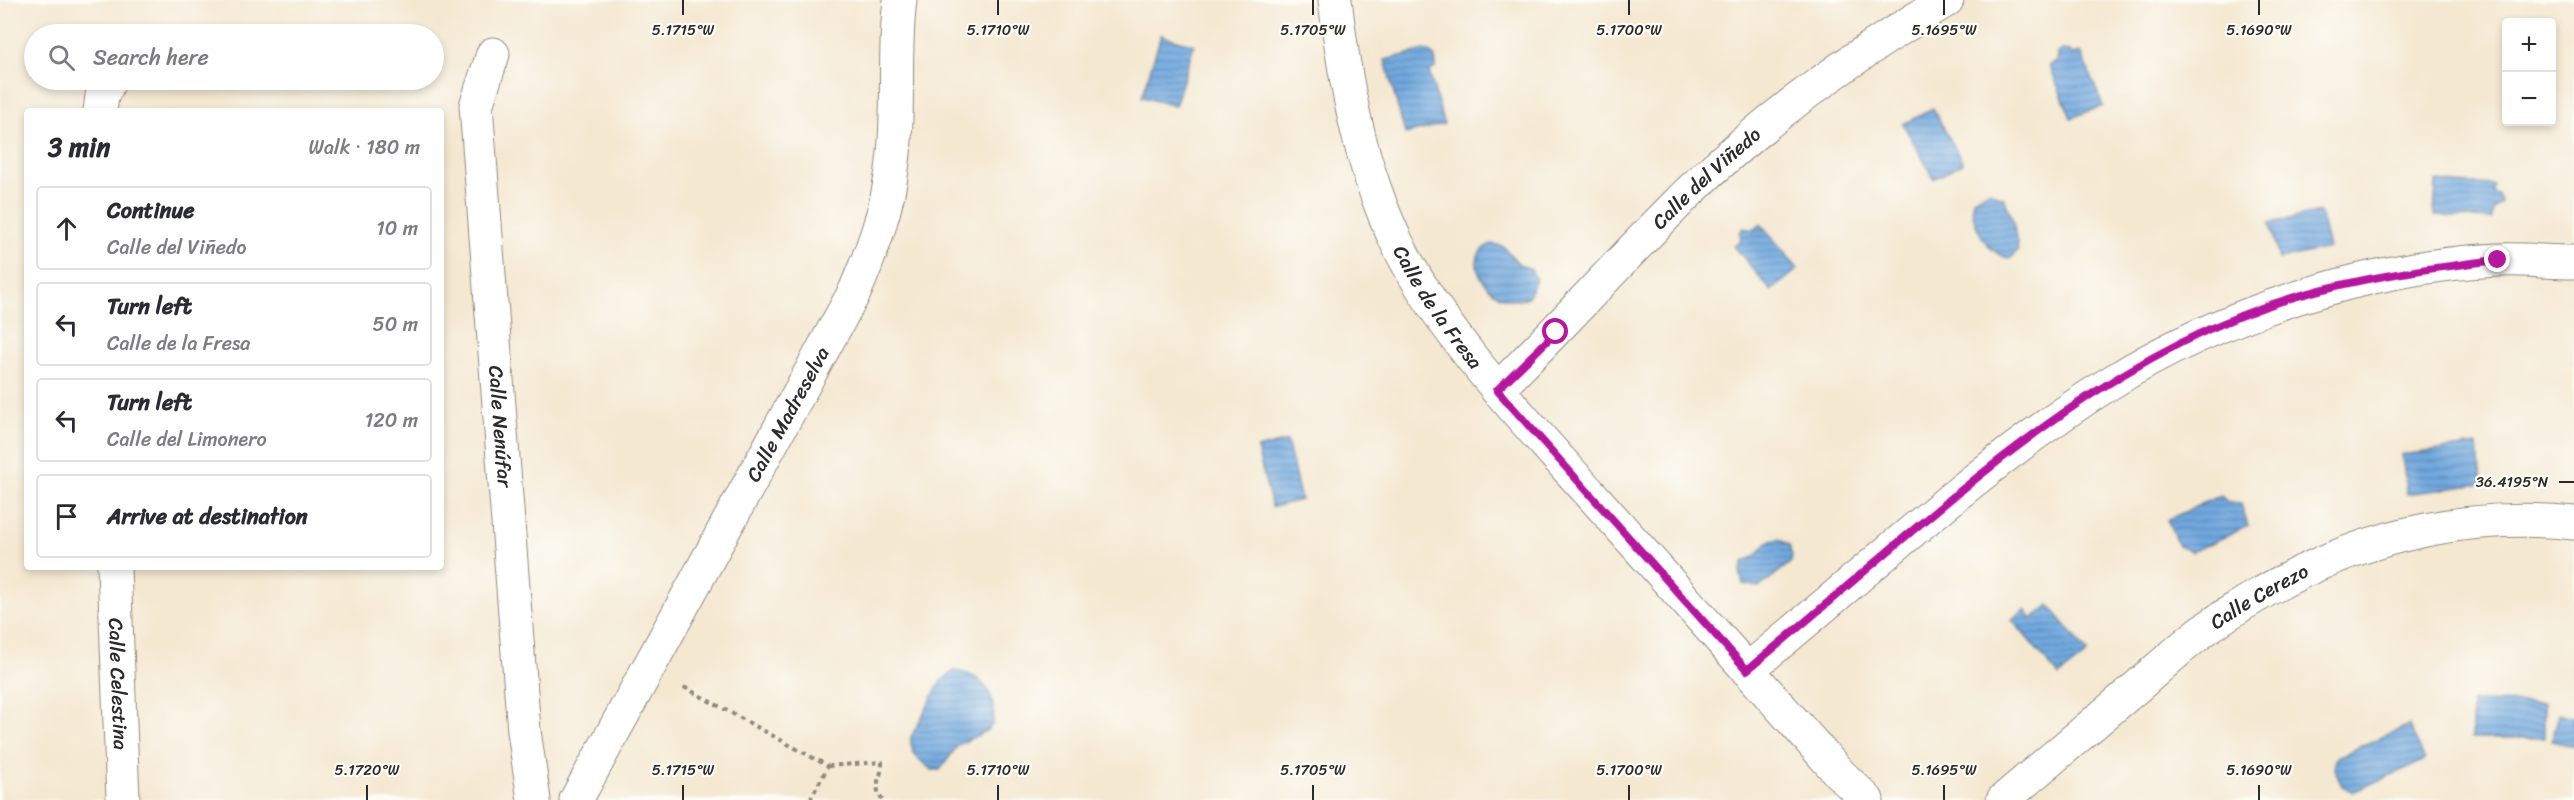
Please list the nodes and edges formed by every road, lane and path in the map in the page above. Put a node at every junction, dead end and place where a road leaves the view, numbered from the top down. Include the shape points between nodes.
1 (900, 0) edge
2 (1335, 0) edge
3 (1947, 0) edge
4 (493, 54) dead end
5 (105, 90) edge
6 (100, 108) edge
7 (2574, 262) edge
8 (1497, 390) junction
9 (2574, 523) edge
10 (114, 570) edge
11 (649, 668) junction
12 (1747, 670) junction
13 (828, 766) junction
14 (123, 800) edge
15 (534, 800) edge
16 (576, 800) edge
17 (810, 800) edge
18 (882, 800) edge
19 (1867, 800) edge
20 (2003, 800) edge

1 - 11 street, Calle Madreselva via 893,162 872,252 855,291
2 - 8 street, Calle de la Fresa via 1358,139 1375,191 1424,291
3 - 8 street, Calle del Viñedo via 1831,75 1736,151 1692,190
4 - 15 street, Calle Nenúfar via 476,106 524,731
5 - 6 street
7 - 12 street via 2498,260 2363,280 2296,297 2230,321 2164,353 2110,383 1980,475
8 - 12 street, Calle de la Fresa
9 - 20 street, Calle Cerezo via 2498,520 2446,525 2348,551 2298,574 2249,600 2202,632
10 - 14 street, Calle Celestina
11 - 13 path
11 - 16 street, Calle Madreselva
12 - 19 street, Calle de la Fresa
13 - 17 path
13 - 18 path via 882,762 877,781

